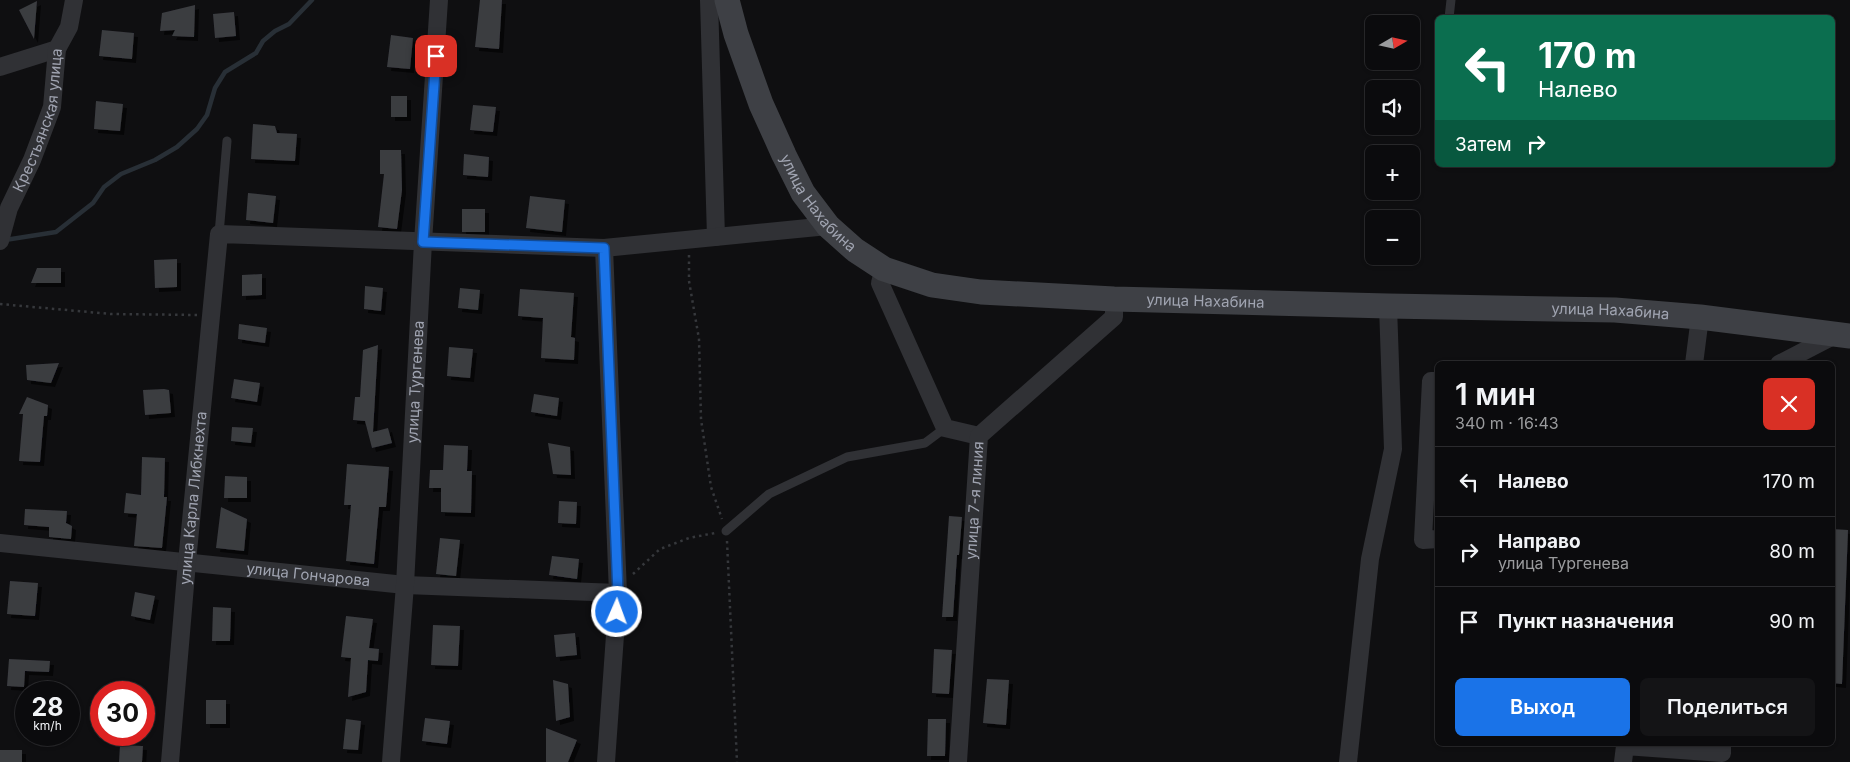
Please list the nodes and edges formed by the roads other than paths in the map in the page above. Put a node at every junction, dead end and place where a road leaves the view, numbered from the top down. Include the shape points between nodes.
1 (74, 0) edge
2 (439, 0) edge
3 (709, 0) edge
4 (727, 0) edge
5 (1451, 0) edge
6 (1449, 15) edge
7 (57, 49) junction
8 (0, 67) edge
9 (227, 141) dead end
10 (828, 226) junction
11 (219, 234) junction
12 (716, 237) junction
13 (0, 241) edge
14 (423, 242) junction
15 (604, 248) junction
16 (884, 269) junction
17 (1114, 298) junction
18 (1388, 306) junction
19 (1700, 317) junction
20 (1844, 335) edge
21 (1694, 361) edge
22 (1787, 361) edge
23 (1435, 381) edge
24 (945, 428) junction
25 (979, 436) junction
26 (726, 531) road end
27 (1435, 539) edge
28 (0, 543) edge
29 (187, 562) junction
30 (405, 585) junction
31 (618, 593) junction
32 (1657, 746) edge
33 (1722, 746) edge
34 (1686, 756) edge
35 (170, 762) edge
36 (391, 762) edge
37 (606, 762) edge
38 (958, 762) edge
39 (1348, 762) edge
40 (1623, 762) edge

1 - 7 street, Крестьянская улица via 70,27
2 - 14 street, улица Тургенева
3 - 12 street
4 - 10 main road, улица Нахабина via 755,86 784,155 803,193
5 - 6 lane
7 - 8 street
7 - 13 street, Крестьянская улица via 52,107 9,208
9 - 11 lane
10 - 12 street
10 - 16 main road, улица Нахабина via 855,250
11 - 14 street
11 - 29 street, улица Карла Либкнехта
12 - 15 street
14 - 15 street
14 - 30 street, улица Тургенева
15 - 31 street
16 - 17 main road, улица Нахабина via 932,285 981,292
16 - 24 street via 880,283
17 - 18 main road, улица Нахабина
17 - 25 street, улица 7-я линия via 1114,318
18 - 19 main road, улица Нахабина via 1615,310
18 - 39 street via 1393,450 1370,559
19 - 20 main road, улица Нахабина
19 - 21 street
20 - 22 street
23 - 27 street via 1431,381 1423,540
24 - 25 street
24 - 26 lane via 925,444 847,458 769,494
25 - 38 street, улица 7-я линия
28 - 29 street, улица Гончарова
29 - 30 street, улица Гончарова
29 - 35 street, улица Карла Либкнехта
30 - 31 street, улица Гончарова
30 - 36 street, улица Тургенева
31 - 37 street
32 - 34 street
32 - 40 street via 1625,746
33 - 34 street via 1722,753

